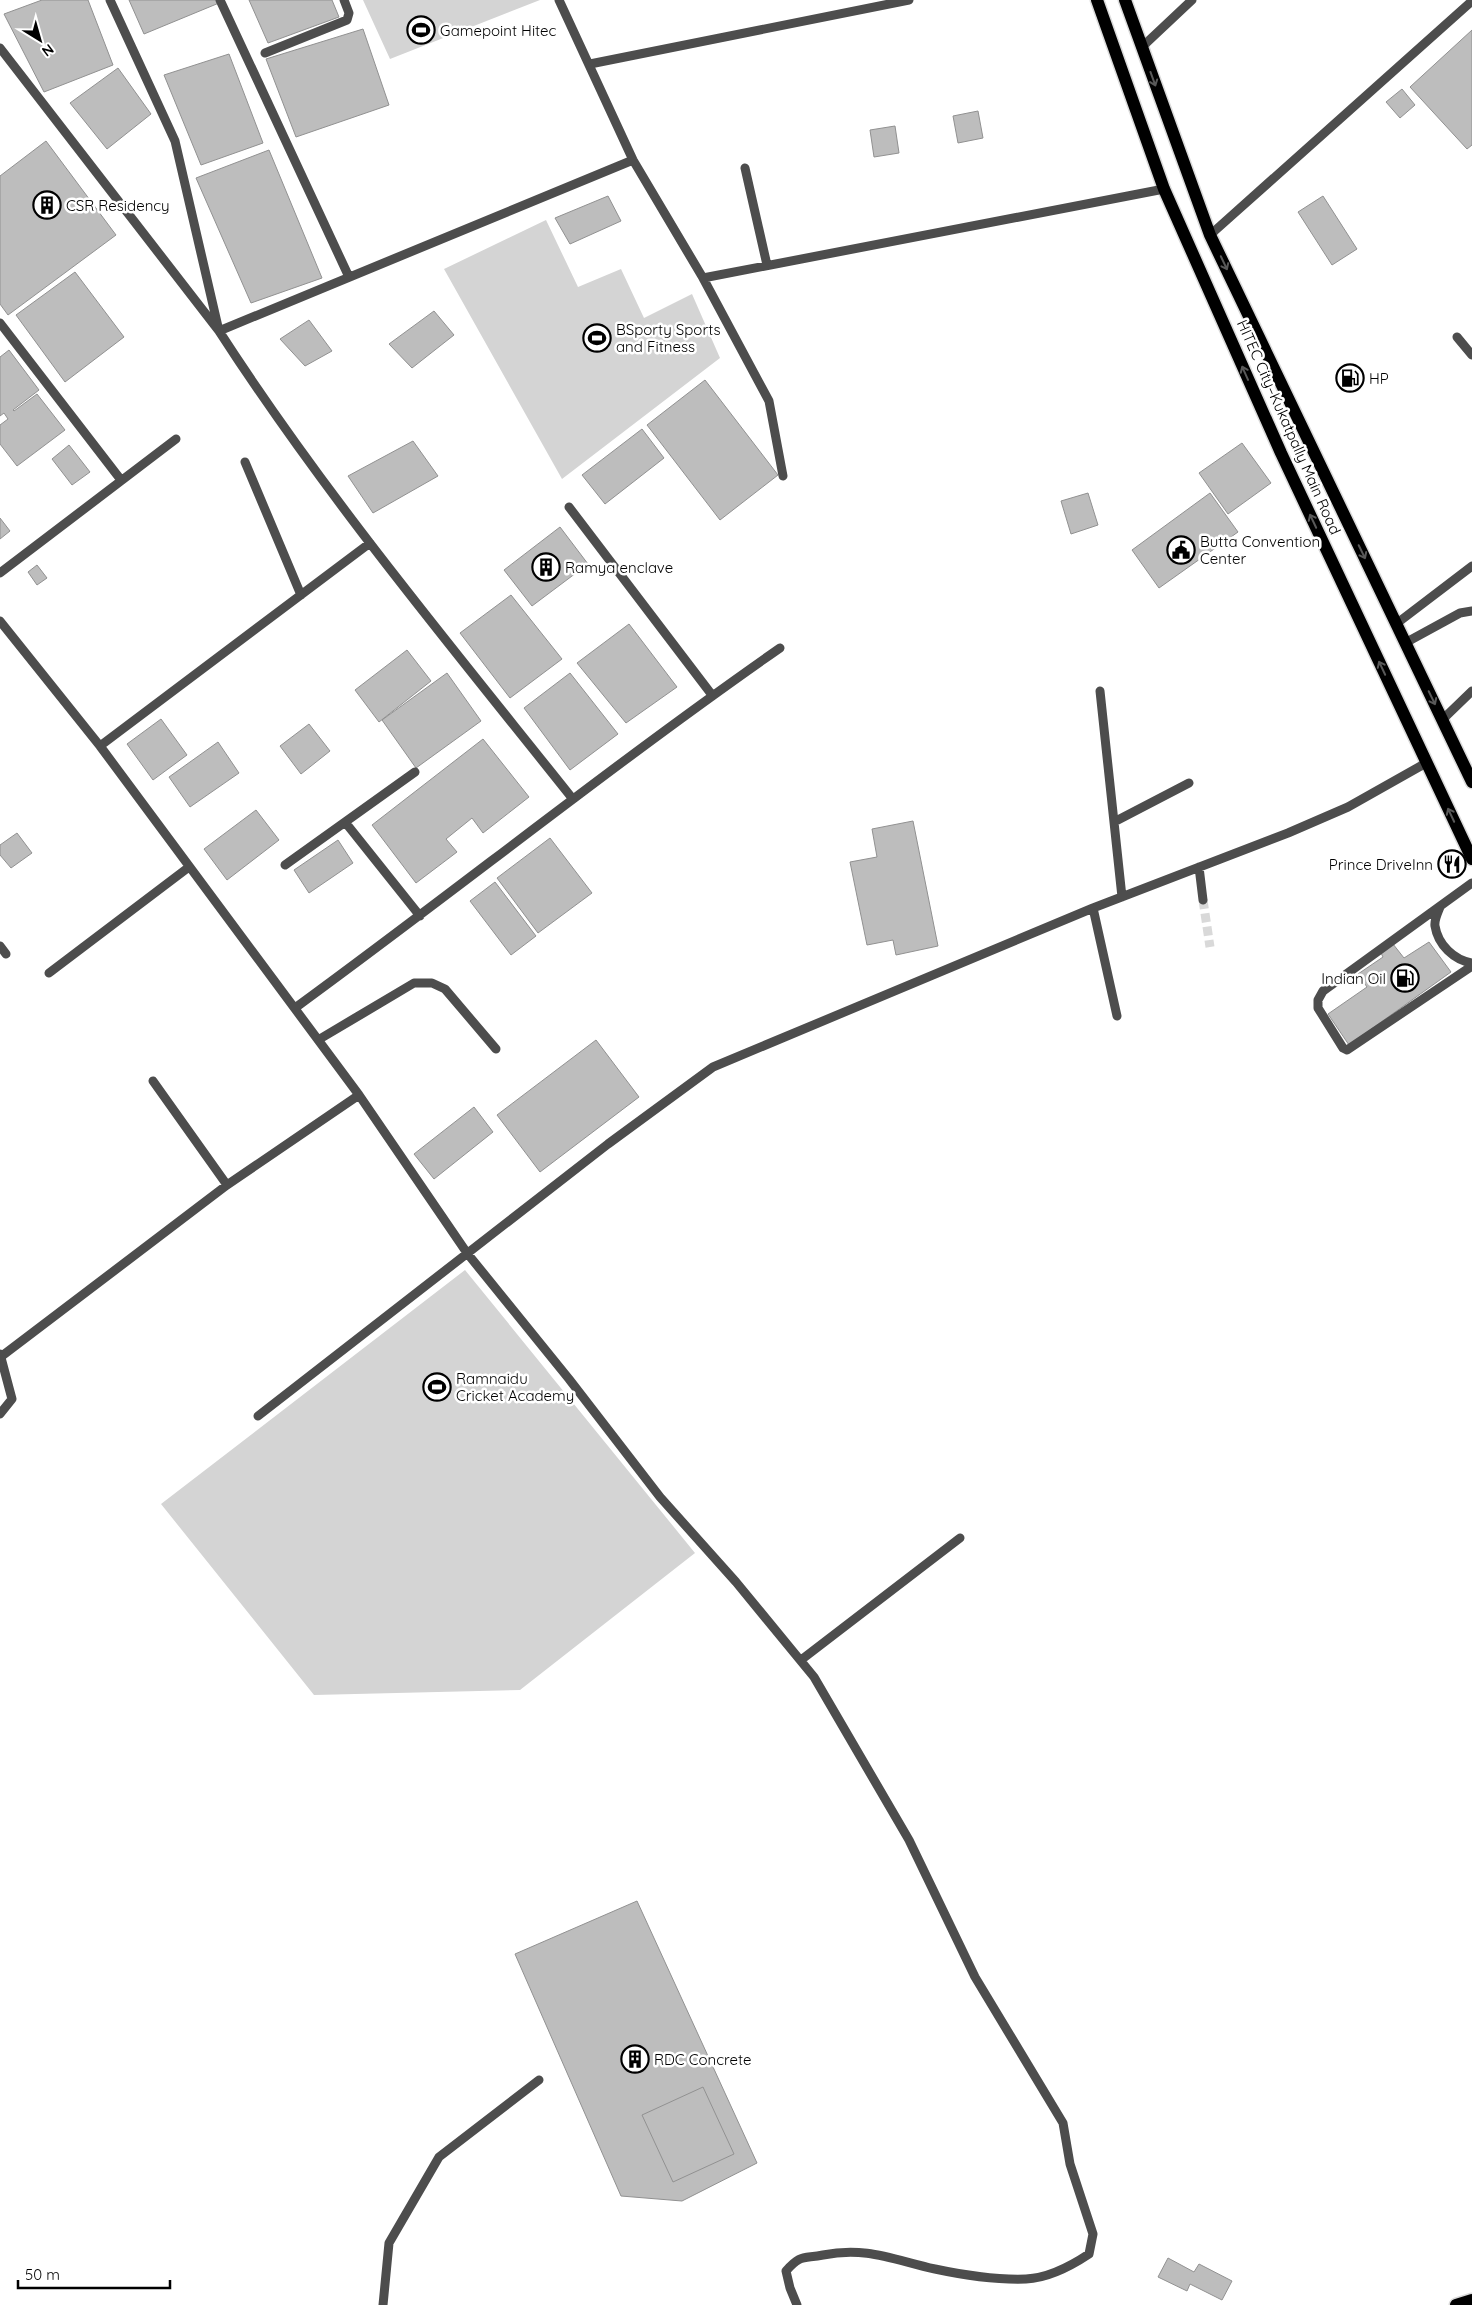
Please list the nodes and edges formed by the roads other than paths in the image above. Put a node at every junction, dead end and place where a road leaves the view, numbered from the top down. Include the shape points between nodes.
1 (110, 0) edge
2 (220, 0) edge
3 (344, 0) edge
4 (559, 0) edge
5 (909, 0) edge
6 (1098, 0) edge
7 (1125, 0) edge
8 (1192, 0) edge
9 (1472, 1) edge
10 (1142, 47) junction
11 (0, 48) edge
12 (265, 54) dead end
13 (590, 64) junction
14 (633, 160) junction
15 (745, 168) dead end
16 (1164, 188) junction
17 (1210, 234) junction
18 (768, 265) junction
19 (349, 278) junction
20 (704, 278) junction
21 (0, 322) edge
22 (219, 331) junction
23 (1457, 337) dead end
24 (1472, 355) edge
25 (176, 439) dead end
26 (245, 462) dead end
27 (783, 476) dead end
28 (121, 480) junction
29 (569, 507) dead end
30 (370, 543) junction
31 (1472, 566) edge
32 (0, 573) edge
33 (301, 595) junction
34 (1472, 611) edge
35 (0, 621) edge
36 (1396, 624) junction
37 (4, 633) edge
38 (1405, 643) junction
39 (780, 648) dead end
40 (1100, 691) dead end
41 (1472, 691) edge
42 (712, 696) junction
43 (1442, 720) junction
44 (100, 746) junction
45 (1426, 763) junction
46 (415, 772) dead end
47 (1472, 782) edge
48 (1189, 783) dead end
49 (572, 798) junction
50 (345, 822) junction
51 (1114, 822) junction
52 (1472, 859) edge
53 (285, 865) dead end
54 (189, 867) junction
55 (1198, 867) junction
56 (1472, 883) edge
57 (1122, 897) junction
58 (1204, 900) tunnel mouth
59 (1440, 907) junction
60 (1093, 908) junction
61 (420, 916) junction
62 (0, 946) edge
63 (6, 954) dead end
64 (1472, 965) edge
65 (49, 973) dead end
66 (295, 1008) junction
67 (1117, 1016) dead end
68 (318, 1040) junction
69 (496, 1049) dead end
70 (153, 1081) dead end
71 (359, 1095) junction
72 (227, 1185) junction
73 (467, 1253) junction
74 (1, 1355) edge
75 (0, 1414) edge
76 (258, 1416) dead end
77 (960, 1538) dead end
78 (801, 1660) junction
79 (538, 2080) dead end
80 (1472, 2300) edge
81 (383, 2305) edge
82 (797, 2305) edge
83 (1456, 2305) edge

1 - 22 street via 175,141
2 - 19 street
3 - 12 street via 349,13 347,20
4 - 13 street
5 - 13 street
6 - 16 main road, HITEC City–Kukatpally Main Road
7 - 10 main road, HITEC City–Kukatpally Main Road
8 - 10 street
9 - 17 street
10 -> 17 main road, HITEC City–Kukatpally Main Road
11 - 22 street
13 - 14 street
14 - 19 street
14 - 20 street
15 - 18 street
16 - 18 street
45 -> 16 main road, HITEC City–Kukatpally Main Road via 1281,453
17 -> 36 main road, HITEC City–Kukatpally Main Road
18 - 20 street
19 - 22 street
20 - 27 street via 769,401
21 - 28 street
22 - 30 street via 250,380
23 - 24 street
25 - 28 street
26 - 33 street
28 - 32 street
29 - 42 street
30 - 33 street
30 - 49 street
31 - 36 street
33 - 44 street
34 - 38 street via 1460,613
35 - 37 street
36 - 38 main road, HITEC City–Kukatpally Main Road
37 - 44 street
38 -> 43 main road, HITEC City–Kukatpally Main Road
39 - 42 street
40 - 51 street
41 - 43 street
42 - 49 street
43 - 47 main road, HITEC City–Kukatpally Main Road
44 - 54 street
52 -> 45 main road, HITEC City–Kukatpally Main Road
45 - 55 street via 1348,807
46 - 50 street
48 - 51 street
49 - 61 street
50 - 53 street
50 - 61 street
51 - 57 street
54 - 65 street
54 - 66 street
55 - 57 street
55 - 58 street
56 - 59 street
57 - 60 street
59 - 64 street via 1435,924 1440,939 1451,954
59 - 64 street via 1322,991 1318,1008 1342,1048 1347,1050
60 - 67 street
60 - 73 street via 713,1067
61 - 66 street
62 - 63 street
66 - 68 street
68 - 69 street via 414,982 432,983 445,989
68 - 71 street
70 - 72 street
71 - 72 street
71 - 73 street
72 - 74 street
73 - 76 street
73 - 78 street via 660,1497
74 - 75 street via 12,1399
77 - 78 street
78 - 82 street via 814,1676 909,1840 975,1977 1063,2123 1070,2164 1092,2234 1089,2254 1070,2267 1027,2279 934,2269 893,2256 857,2251 797,2258 786,2271
79 - 81 street via 439,2157 389,2243
80 - 83 main road

